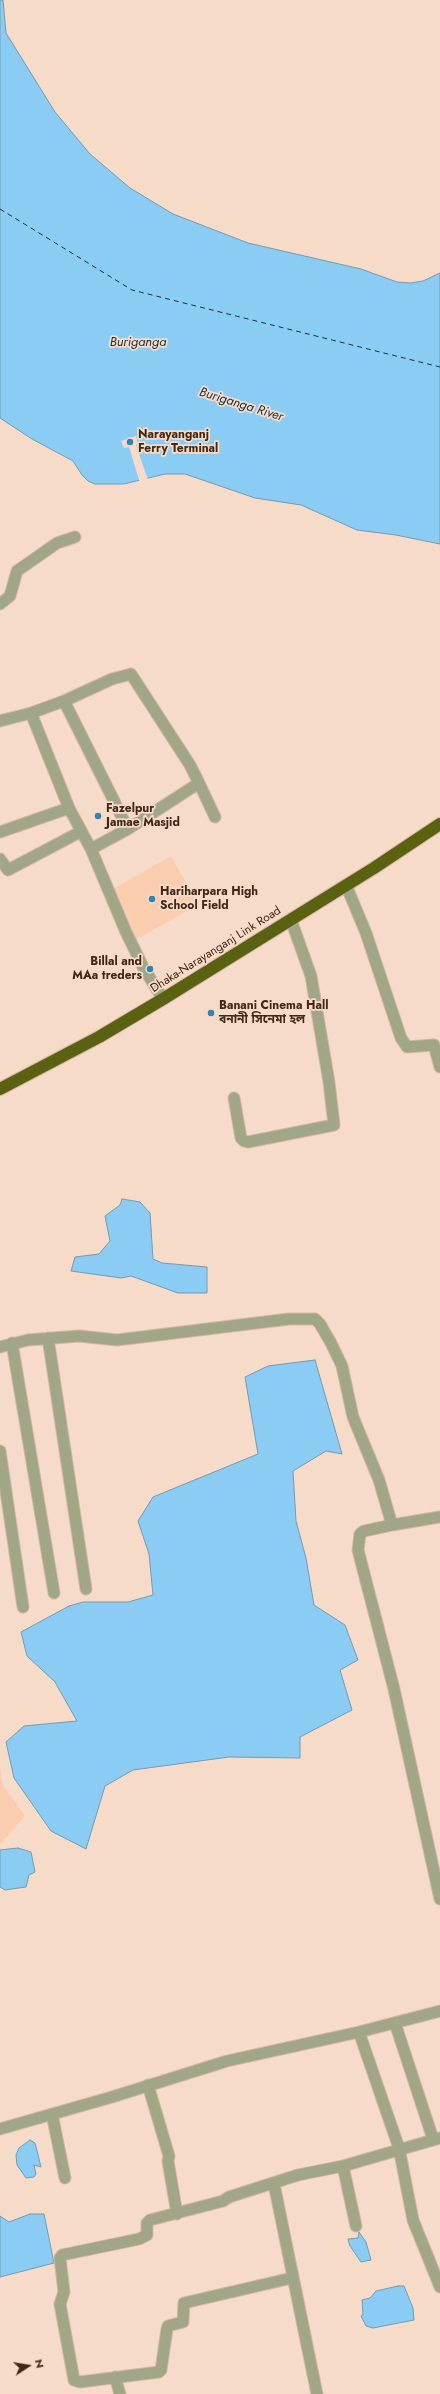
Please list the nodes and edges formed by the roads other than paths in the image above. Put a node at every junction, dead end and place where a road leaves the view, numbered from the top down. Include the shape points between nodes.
1 (75, 537) dead end
2 (0, 604) edge
3 (64, 701) junction
4 (31, 713) junction
5 (0, 721) edge
6 (199, 784) junction
7 (69, 808) junction
8 (215, 817) dead end
9 (440, 824) edge
10 (128, 829) junction
11 (0, 832) edge
12 (80, 832) junction
13 (91, 849) junction
14 (0, 859) edge
15 (346, 885) junction
16 (291, 920) junction
17 (163, 999) junction
18 (440, 1067) edge
19 (0, 1089) edge
20 (234, 1098) dead end
21 (48, 1338) junction
22 (12, 1343) junction
23 (0, 1348) edge
24 (0, 1451) edge
25 (440, 1518) edge
26 (392, 1525) junction
27 (86, 1589) dead end
28 (54, 1593) dead end
29 (23, 1607) dead end
30 (440, 1899) edge
31 (440, 2011) edge
32 (395, 2023) junction
33 (359, 2032) junction
34 (148, 2085) junction
35 (52, 2114) junction
36 (0, 2129) edge
37 (437, 2139) edge
38 (399, 2148) junction
39 (343, 2166) junction
40 (65, 2178) dead end
41 (274, 2184) junction
42 (178, 2214) junction
43 (356, 2226) dead end
44 (292, 2278) junction
45 (440, 2287) edge
46 (115, 2377) junction
47 (120, 2394) edge
48 (318, 2394) edge

1 - 2 street via 57,543 17,571 10,596
3 - 4 street
3 - 6 street via 112,679 131,674 190,765
3 - 10 street
4 - 5 street
4 - 7 street
6 - 8 street
6 - 10 street
7 - 11 street
7 - 12 street
9 - 15 highway, Dhaka-Narayanganj Link Road
10 - 13 street
12 - 13 street
12 - 14 street via 8,870
13 - 17 street via 129,939
15 - 16 highway, Dhaka-Narayanganj Link Road
15 - 18 street via 366,933 400,1038 407,1046 434,1045
16 - 17 highway, Dhaka-Narayanganj Link Road
16 - 20 street via 311,976 334,1125 244,1141 241,1138
17 - 19 highway, Dhaka-Narayanganj Link Road via 99,1037
21 - 22 street
21 - 26 street via 79,1336 118,1340 289,1319 315,1319 332,1343 342,1366 353,1417 379,1480
21 - 27 street
22 - 23 street
22 - 28 street
24 - 29 street
25 - 26 street
26 - 30 street via 364,1531 360,1534 358,1550 396,1697
31 - 32 street
32 - 33 street
32 - 37 street
33 - 34 street via 226,2061
33 - 38 street
34 - 35 street
34 - 42 street via 169,2156
35 - 36 street
35 - 40 street
37 - 38 street
38 - 39 street
38 - 45 street via 413,2220
39 - 41 street via 298,2175
39 - 43 street
41 - 42 street
41 - 44 street
42 - 46 street via 150,2220 147,2223 147,2235 139,2239 62,2255 60,2258 64,2292 60,2304 74,2380 80,2382
44 - 46 street via 184,2303 183,2322 168,2326 161,2370
44 - 48 street
46 - 47 street

